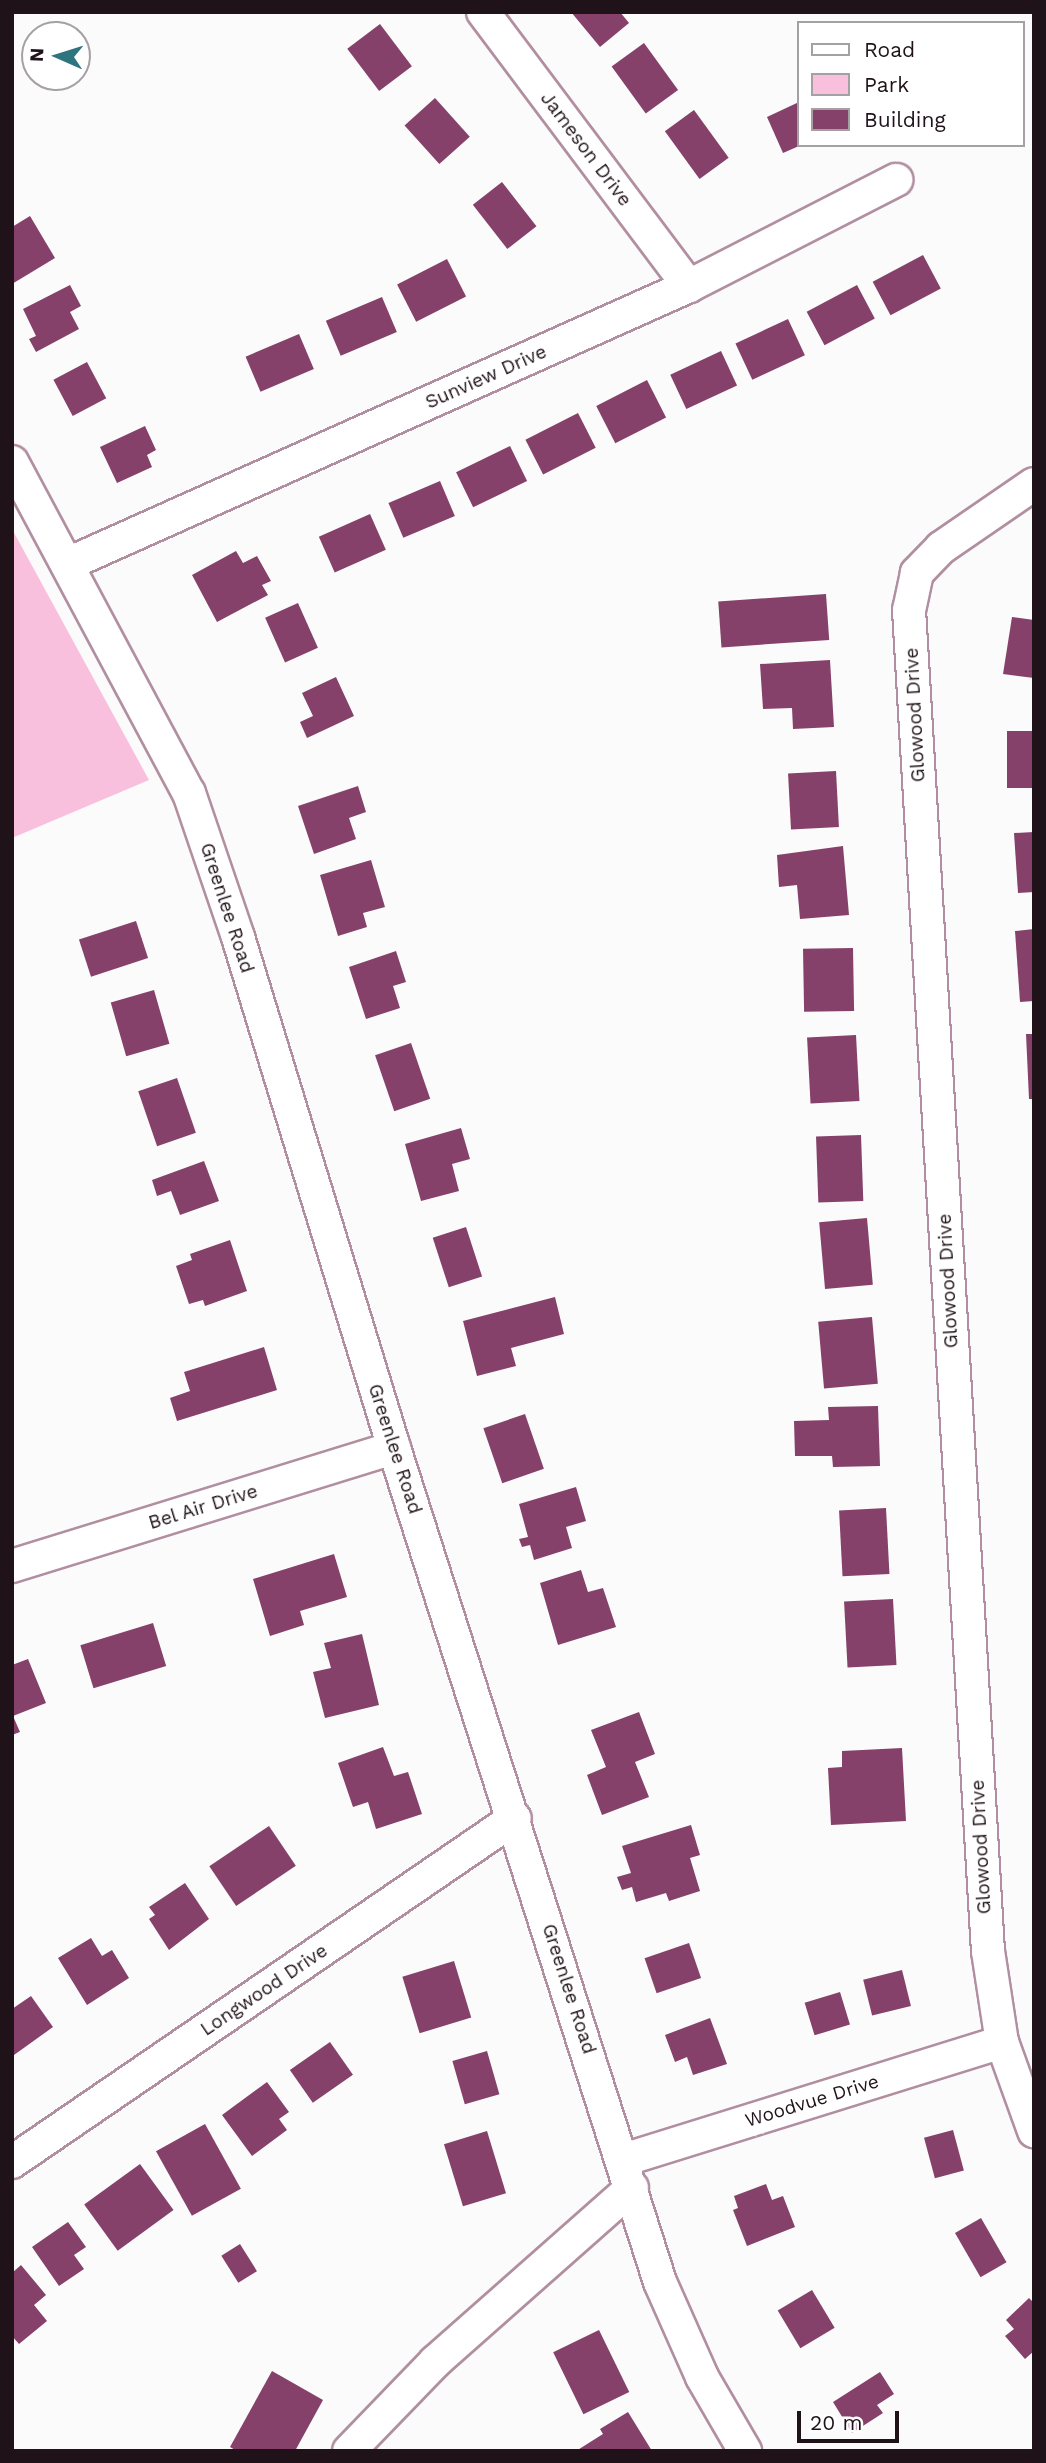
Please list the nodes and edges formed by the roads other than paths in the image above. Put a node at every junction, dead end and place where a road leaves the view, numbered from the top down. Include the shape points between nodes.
1 (484, 12) edge
2 (896, 180) dead end
3 (689, 286) junction
4 (12, 462) edge
5 (1034, 484) edge
6 (70, 563) junction
7 (394, 1448) junction
8 (12, 1566) edge
9 (515, 1818) junction
10 (1002, 2042) junction
11 (1034, 2131) edge
12 (12, 2162) edge
13 (627, 2174) junction
14 (349, 2451) edge
15 (745, 2451) edge

1 - 3 street, Jameson Drive
2 - 3 street, Sunview Drive
3 - 6 street, Sunview Drive
4 - 6 street, Greenlee Road
5 - 10 street, Glowood Drive via 941,548 917,573 909,610 988,1951
6 - 7 street, Greenlee Road via 189,793 238,937
7 - 8 street, Bel Air Drive
7 - 9 street, Greenlee Road
9 - 12 street, Longwood Drive
9 - 13 street, Greenlee Road
10 - 11 street, Glowood Drive
10 - 13 street, Woodvue Drive
13 - 14 street, Woodvue Drive
13 - 15 street, Greenlee Road via 660,2283 702,2377

